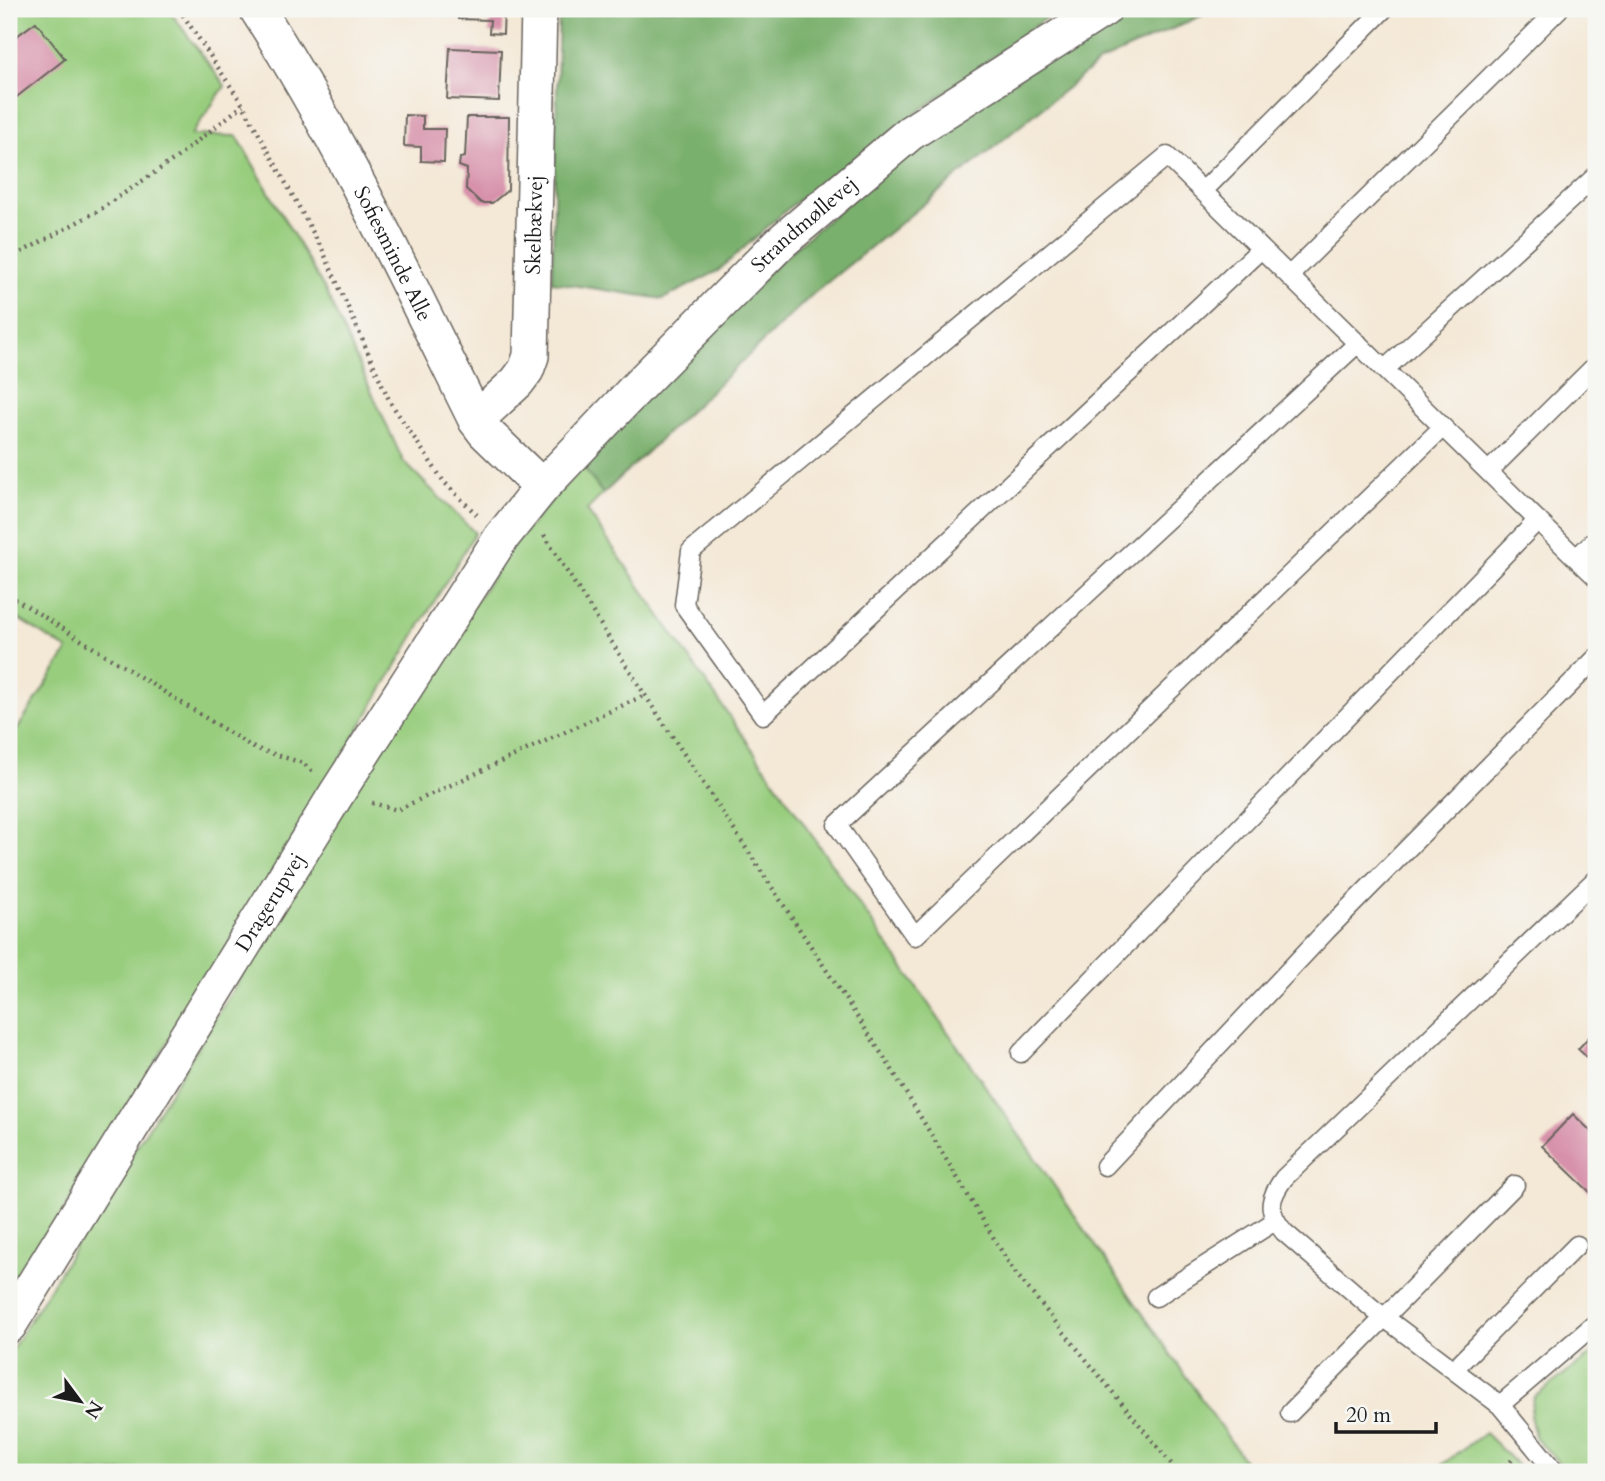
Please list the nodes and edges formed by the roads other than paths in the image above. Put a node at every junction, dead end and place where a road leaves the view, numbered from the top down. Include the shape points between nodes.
1 (257, 9) edge
2 (539, 9) edge
3 (1104, 9) edge
4 (1384, 9) edge
5 (1559, 9) edge
6 (1596, 176) edge
7 (1203, 191) junction
8 (1261, 249) junction
9 (1289, 276) junction
10 (1358, 343) junction
11 (1596, 365) edge
12 (1385, 369) junction
13 (477, 420) junction
14 (1443, 427) junction
15 (1489, 471) junction
16 (542, 487) junction
17 (1538, 520) junction
18 (1596, 539) edge
19 (1576, 558) junction
20 (1596, 577) edge
21 (1596, 658) edge
22 (1596, 879) edge
23 (1021, 1053) dead end
24 (1105, 1166) dead end
25 (1515, 1185) dead end
26 (1275, 1221) junction
27 (1577, 1245) dead end
28 (1156, 1297) dead end
29 (1385, 1318) junction
30 (1596, 1323) edge
31 (9, 1325) edge
32 (1454, 1369) junction
33 (1500, 1405) junction
34 (1290, 1413) dead end
35 (1555, 1472) edge

1 - 13 street, Sofiesminde Alle via 342,154
2 - 13 street, Skelbækvej via 531,356 517,383
3 - 16 street, Strandmøllevej via 910,133 781,242
4 - 7 lane
5 - 9 lane
6 - 12 lane
7 - 8 lane
7 - 8 lane via 1167,156 691,551 684,604 763,715
8 - 9 lane
9 - 10 lane
10 - 12 lane
10 - 14 lane via 837,825 915,936
11 - 15 lane
12 - 14 lane
13 - 16 street, Sofiesminde Alle
14 - 15 lane
15 - 17 lane
16 - 31 street, Dragerupvej via 509,528 337,793
17 - 19 lane
17 - 23 lane
18 - 19 lane
19 - 20 lane
21 - 24 lane via 1326,931
22 - 26 lane via 1284,1178 1271,1201
25 - 29 lane
26 - 28 lane
26 - 29 lane
27 - 32 lane
29 - 32 lane
29 - 34 lane
30 - 33 lane
32 - 33 lane
33 - 35 lane

